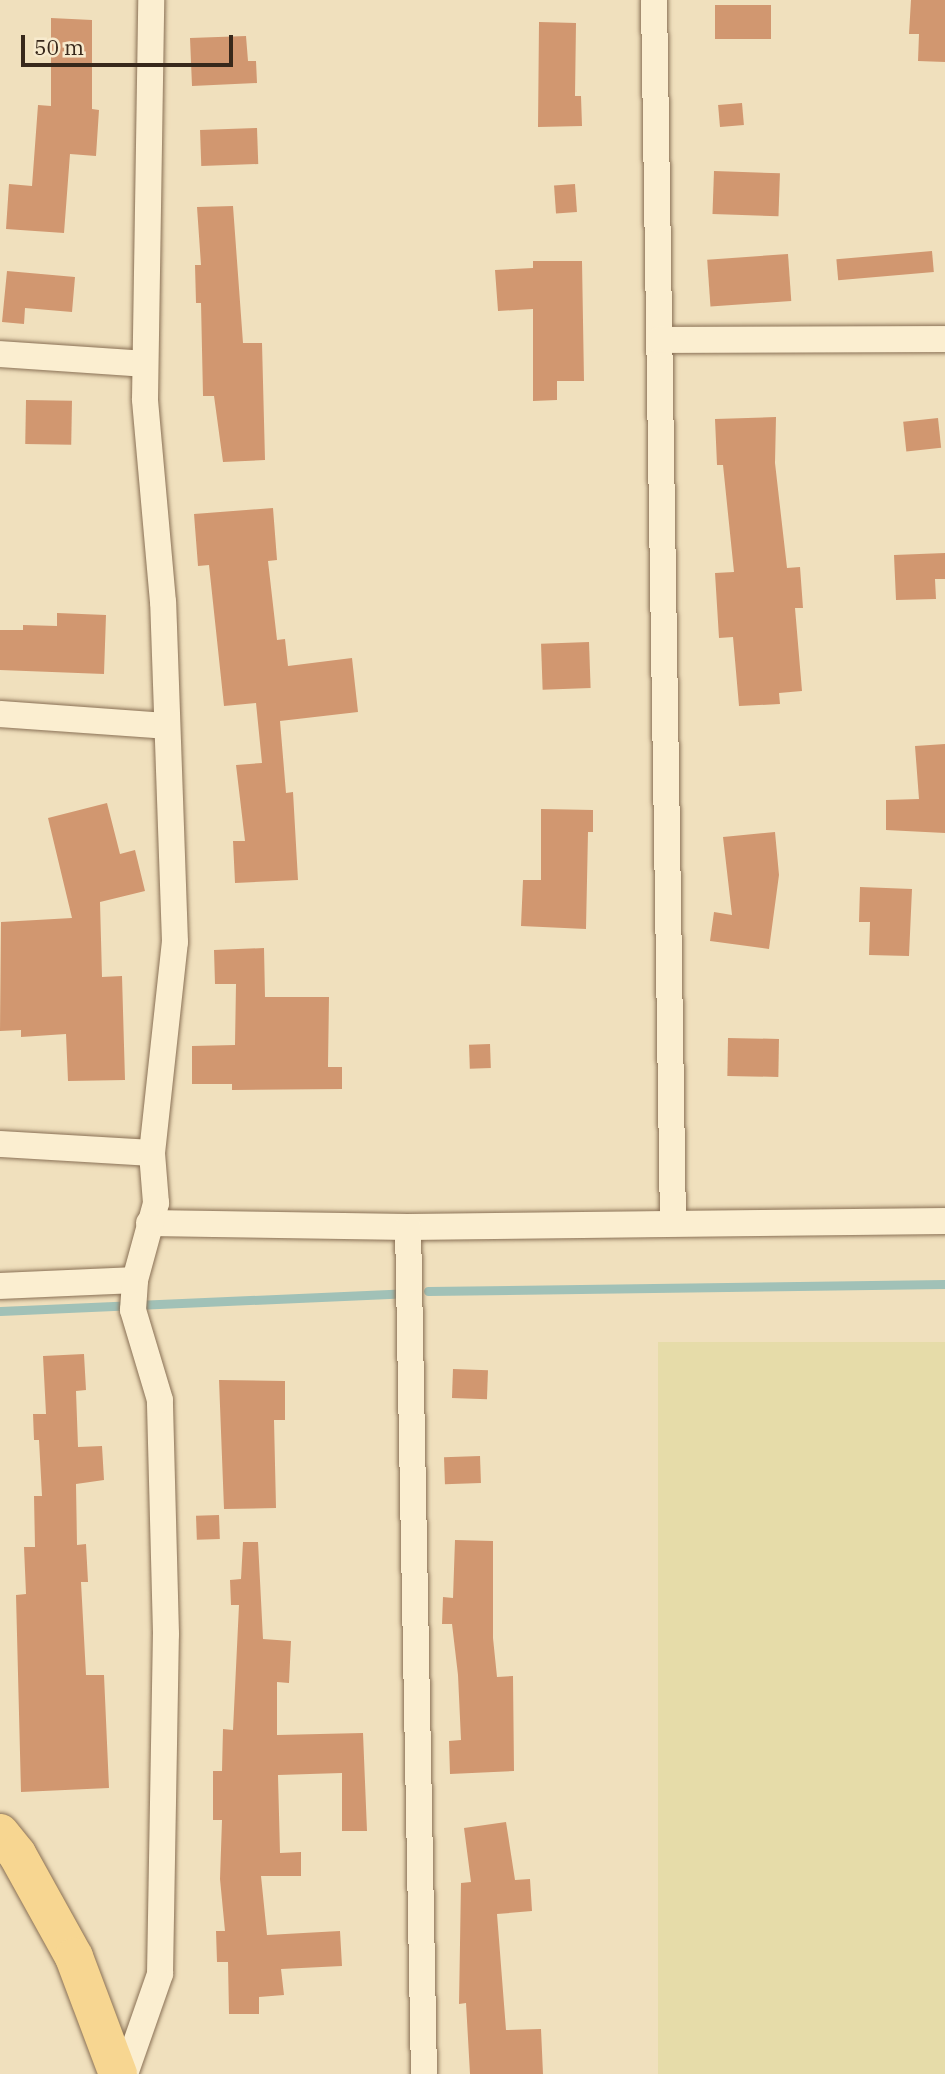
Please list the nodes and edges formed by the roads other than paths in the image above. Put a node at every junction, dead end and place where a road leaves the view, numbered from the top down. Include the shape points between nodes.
1 (151, 0) edge
2 (654, 0) edge
3 (945, 339) edge
4 (659, 340) junction
5 (0, 354) edge
6 (145, 364) junction
7 (0, 714) edge
8 (167, 726) junction
9 (0, 1144) edge
10 (152, 1153) junction
11 (945, 1221) edge
12 (673, 1222) junction
13 (149, 1223) junction
14 (408, 1227) junction
15 (135, 1280) junction
16 (0, 1286) edge
17 (0, 1833) edge
18 (118, 2074) edge
19 (125, 2074) edge
20 (424, 2074) edge

1 - 6 street
2 - 4 street
3 - 4 street
4 - 12 street
5 - 6 street
6 - 8 street
7 - 8 street
8 - 10 street via 176,942
9 - 10 street
10 - 13 street via 156,1203
11 - 12 street
12 - 14 street
13 - 14 street
13 - 15 street
14 - 20 street
15 - 16 street
15 - 19 street via 133,1310 160,1400 166,1634 160,1975
17 - 18 main road via 17,1854 74,1957

